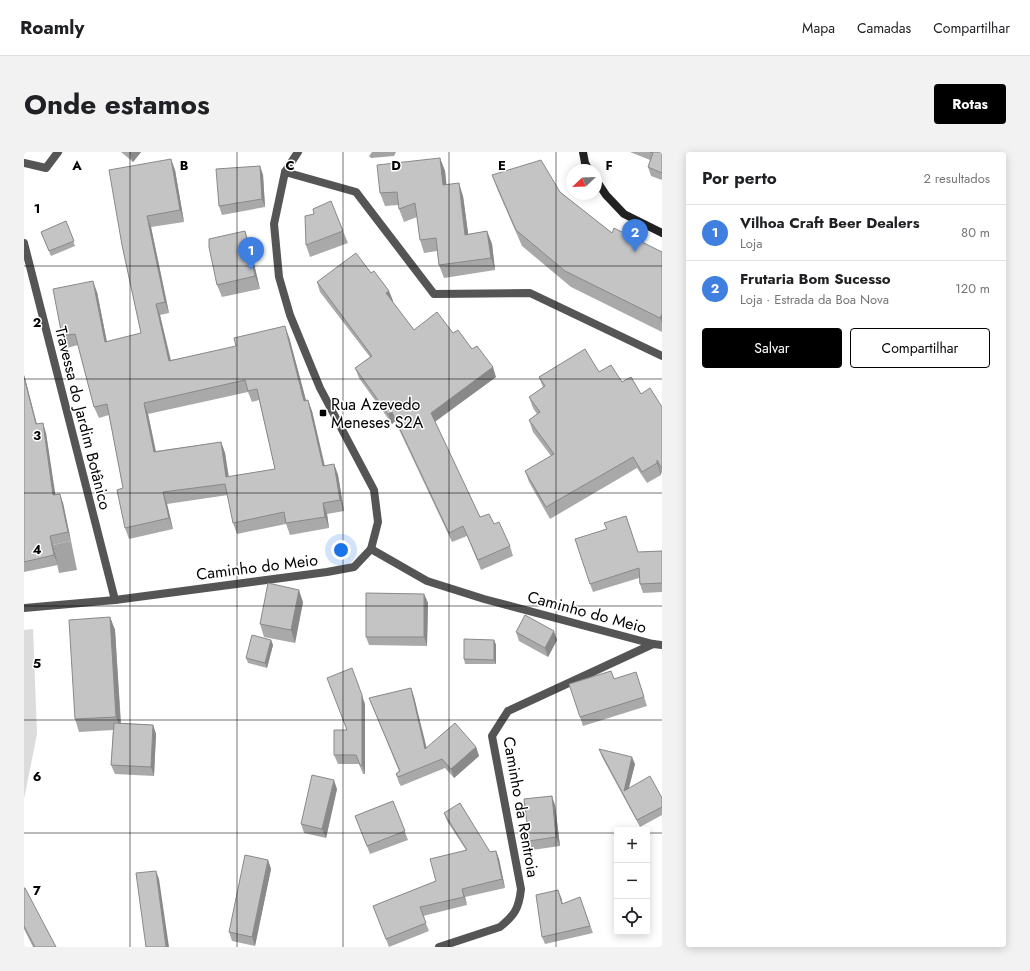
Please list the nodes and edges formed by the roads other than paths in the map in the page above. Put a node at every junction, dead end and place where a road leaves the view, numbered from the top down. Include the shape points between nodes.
1 (58, 152) edge
2 (298, 152) edge
3 (583, 152) edge
4 (24, 163) edge
5 (586, 164) edge
6 (285, 172) junction
7 (602, 189) edge
8 (662, 233) edge
9 (24, 243) edge
10 (662, 356) edge
11 (371, 549) junction
12 (115, 600) junction
13 (24, 608) edge
14 (652, 644) junction
15 (662, 645) edge
16 (439, 947) edge

1 - 4 street via 46,168
2 - 6 street
3 - 5 main road
6 - 10 street via 356,192 434,294 530,293
6 - 11 street via 274,224 279,277 290,315 320,388 374,490 378,522
7 - 8 main road via 624,214
9 - 12 street, Travessa do Jardim Botânico
11 - 12 street, Caminho do Meio via 354,567
11 - 14 street, Caminho do Meio via 427,581
12 - 13 street, Caminho do Meio
14 - 15 street, Caminho do Meio
14 - 16 street, Caminho da Rentroia via 508,711 492,736 521,889 520,903 515,913 500,927

